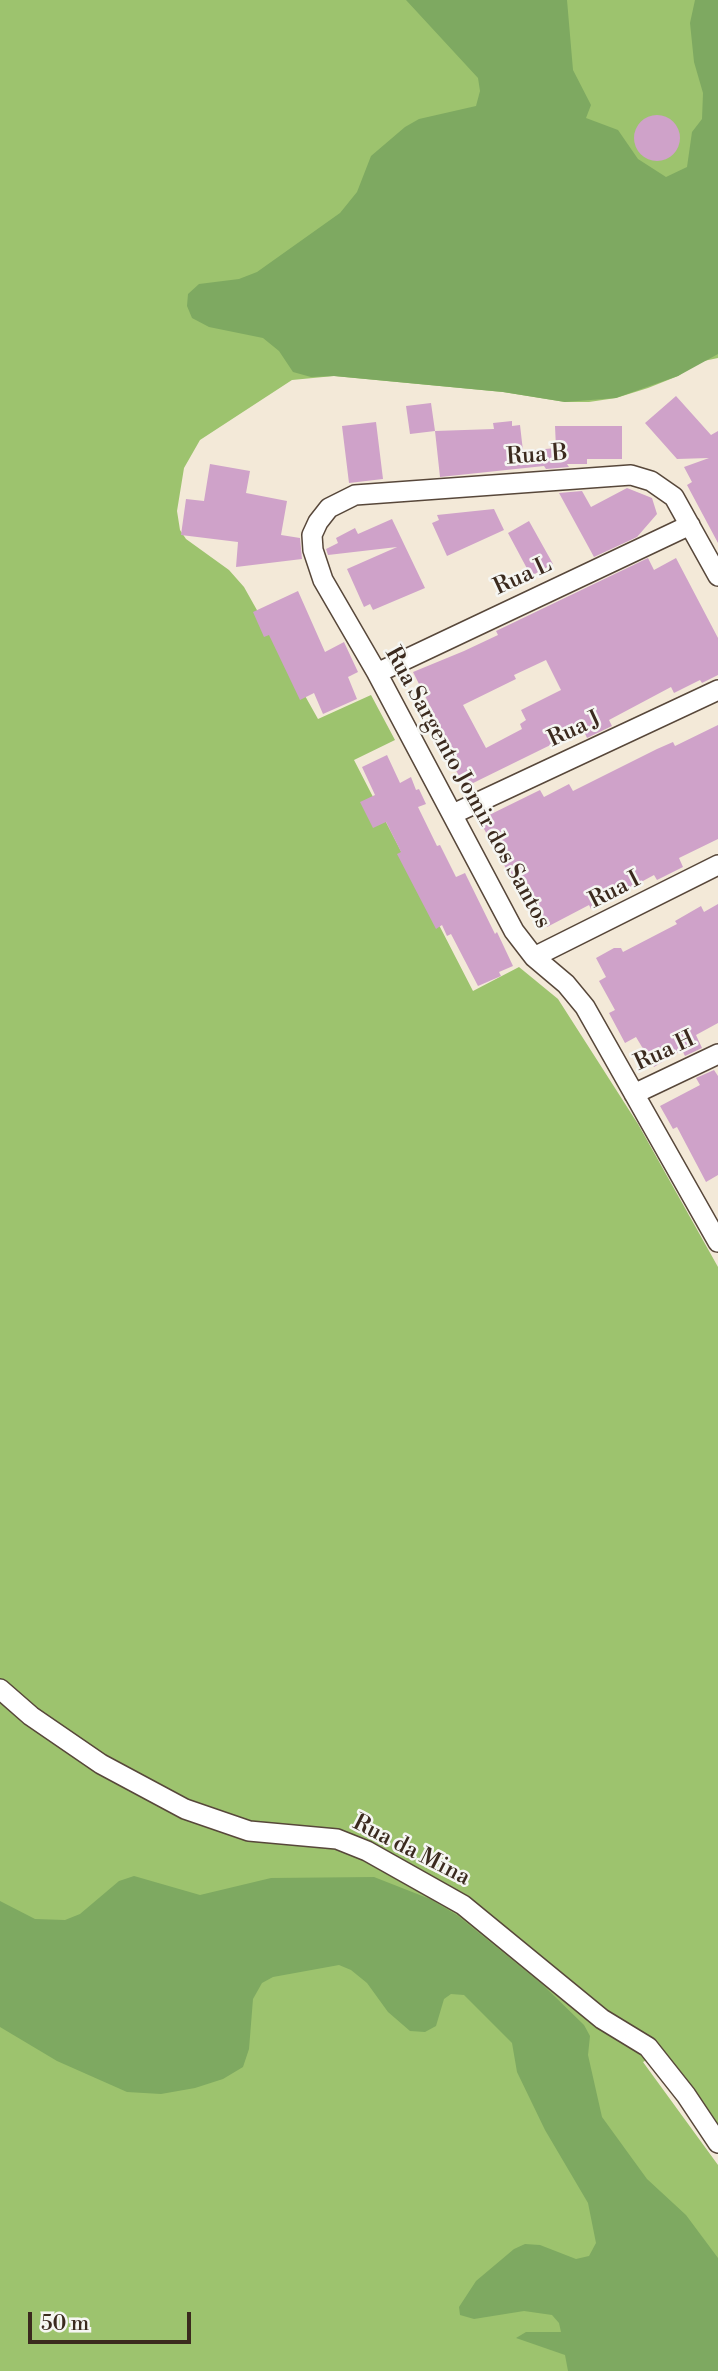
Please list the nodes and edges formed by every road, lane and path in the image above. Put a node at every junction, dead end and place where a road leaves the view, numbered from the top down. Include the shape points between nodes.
1 (317, 522) joint
2 (690, 525) junction
3 (718, 576) edge
4 (377, 673) junction
5 (718, 691) edge
6 (453, 814) junction
7 (718, 865) edge
8 (534, 957) junction
9 (718, 1054) edge
10 (634, 1094) junction
11 (716, 1232) edge
12 (0, 1689) edge
13 (718, 2143) edge

1 - 2 street, Rua B via 336,503 369,493 617,475 642,477 658,485 674,497
1 - 4 street, Rua Sargento Jomir dos Santos via 312,542 319,570
2 - 3 street, Rua B
2 - 4 street, Rua L
4 - 6 street, Rua Sargento Jomir dos Santos
5 - 6 street, Rua J
6 - 8 street, Rua Sargento Jomir dos Santos via 514,931
7 - 8 street, Rua I
8 - 10 street, Rua Sargento Jomir dos Santos via 577,995
9 - 10 street, Rua H
10 - 11 street, Rua Sargento Jomir dos Santos
12 - 13 street, Rua da Mina via 101,1764 185,1809 249,1831 337,1839 463,1905 602,2019 648,2047

